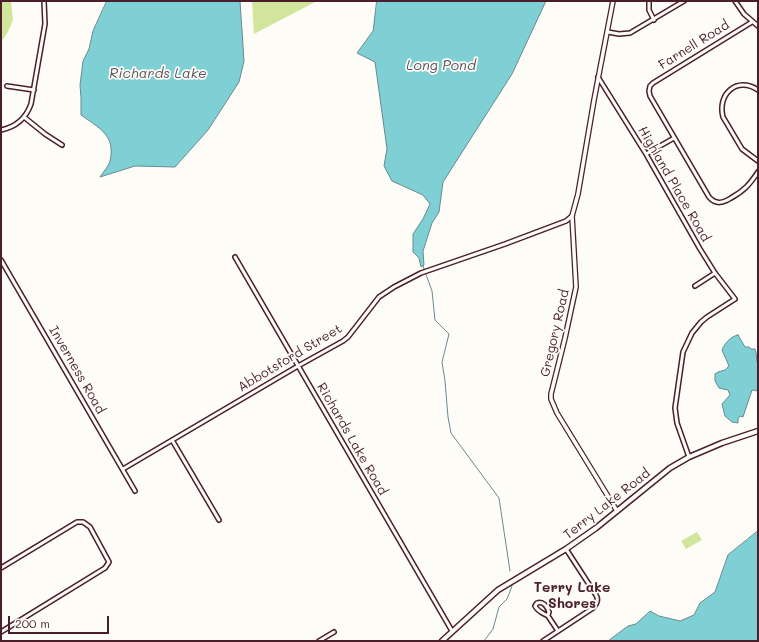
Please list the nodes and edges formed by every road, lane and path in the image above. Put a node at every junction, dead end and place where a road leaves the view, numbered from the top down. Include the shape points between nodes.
1 (44, 1) edge
2 (613, 1) edge
3 (649, 1) edge
4 (684, 1) edge
5 (735, 1) edge
6 (654, 20) junction
7 (752, 22) junction
8 (758, 26) edge
9 (608, 32) junction
10 (598, 77) junction
11 (7, 86) dead end
12 (34, 90) junction
13 (758, 90) edge
14 (24, 117) junction
15 (1, 130) edge
16 (674, 138) junction
17 (62, 145) dead end
18 (646, 154) junction
19 (758, 161) edge
20 (758, 172) edge
21 (572, 216) junction
22 (235, 257) dead end
23 (1, 260) edge
24 (715, 273) junction
25 (695, 286) dead end
26 (298, 366) junction
27 (758, 431) edge
28 (172, 440) junction
29 (689, 457) junction
30 (123, 469) junction
31 (135, 491) dead end
32 (617, 512) junction
33 (219, 520) dead end
34 (566, 549) junction
35 (1, 568) edge
36 (548, 616) junction
37 (452, 631) junction
38 (558, 631) junction
39 (1, 632) edge
40 (334, 632) dead end
41 (319, 641) edge
42 (442, 641) edge
43 (543, 641) edge

1 - 12 street via 44,24
2 - 9 street, Gregory Road
3 - 6 street via 649,10
4 - 6 street
5 - 7 street
6 - 9 street via 630,33
7 - 8 street
7 - 16 street, Farnell Road via 653,82 650,96
9 - 10 street, Gregory Road
10 - 18 street, Highland Place Road
10 - 21 street, Gregory Road
11 - 12 street
12 - 14 street via 31,104
13 - 19 street via 748,85 733,88 724,96 722,111 742,150
14 - 15 street via 12,127
14 - 17 street
16 - 18 street
16 - 20 street via 709,197 716,202 726,202 738,194
18 - 24 street, Highland Place Road
21 - 26 street, Abbotsford Street via 566,221 422,273 394,287 379,297 348,337
21 - 32 street, Gregory Road via 576,287 551,399
22 - 26 street, Richards Lake Road
23 - 30 street, Inverness Road
24 - 25 street
24 - 29 street, Highland Place Road via 735,299 700,322 684,352 675,408 677,423
26 - 28 street, Abbotsford Street
26 - 37 street, Richards Lake Road
27 - 29 main road, Terry Lake Road via 722,442
28 - 30 street, Abbotsford Street
28 - 33 street
29 - 32 main road, Terry Lake Road via 670,468
30 - 31 street, Inverness Road
32 - 34 main road, Terry Lake Road
34 - 37 main road, Terry Lake Road via 498,590
34 - 38 street via 598,601 593,608
35 - 39 street via 77,522 83,522 90,528 109,562 105,568
36 - 36 street via 537,610 536,603 544,603 548,607
36 - 38 street
37 - 42 main road, Terry Lake Road
38 - 43 street
40 - 41 street

